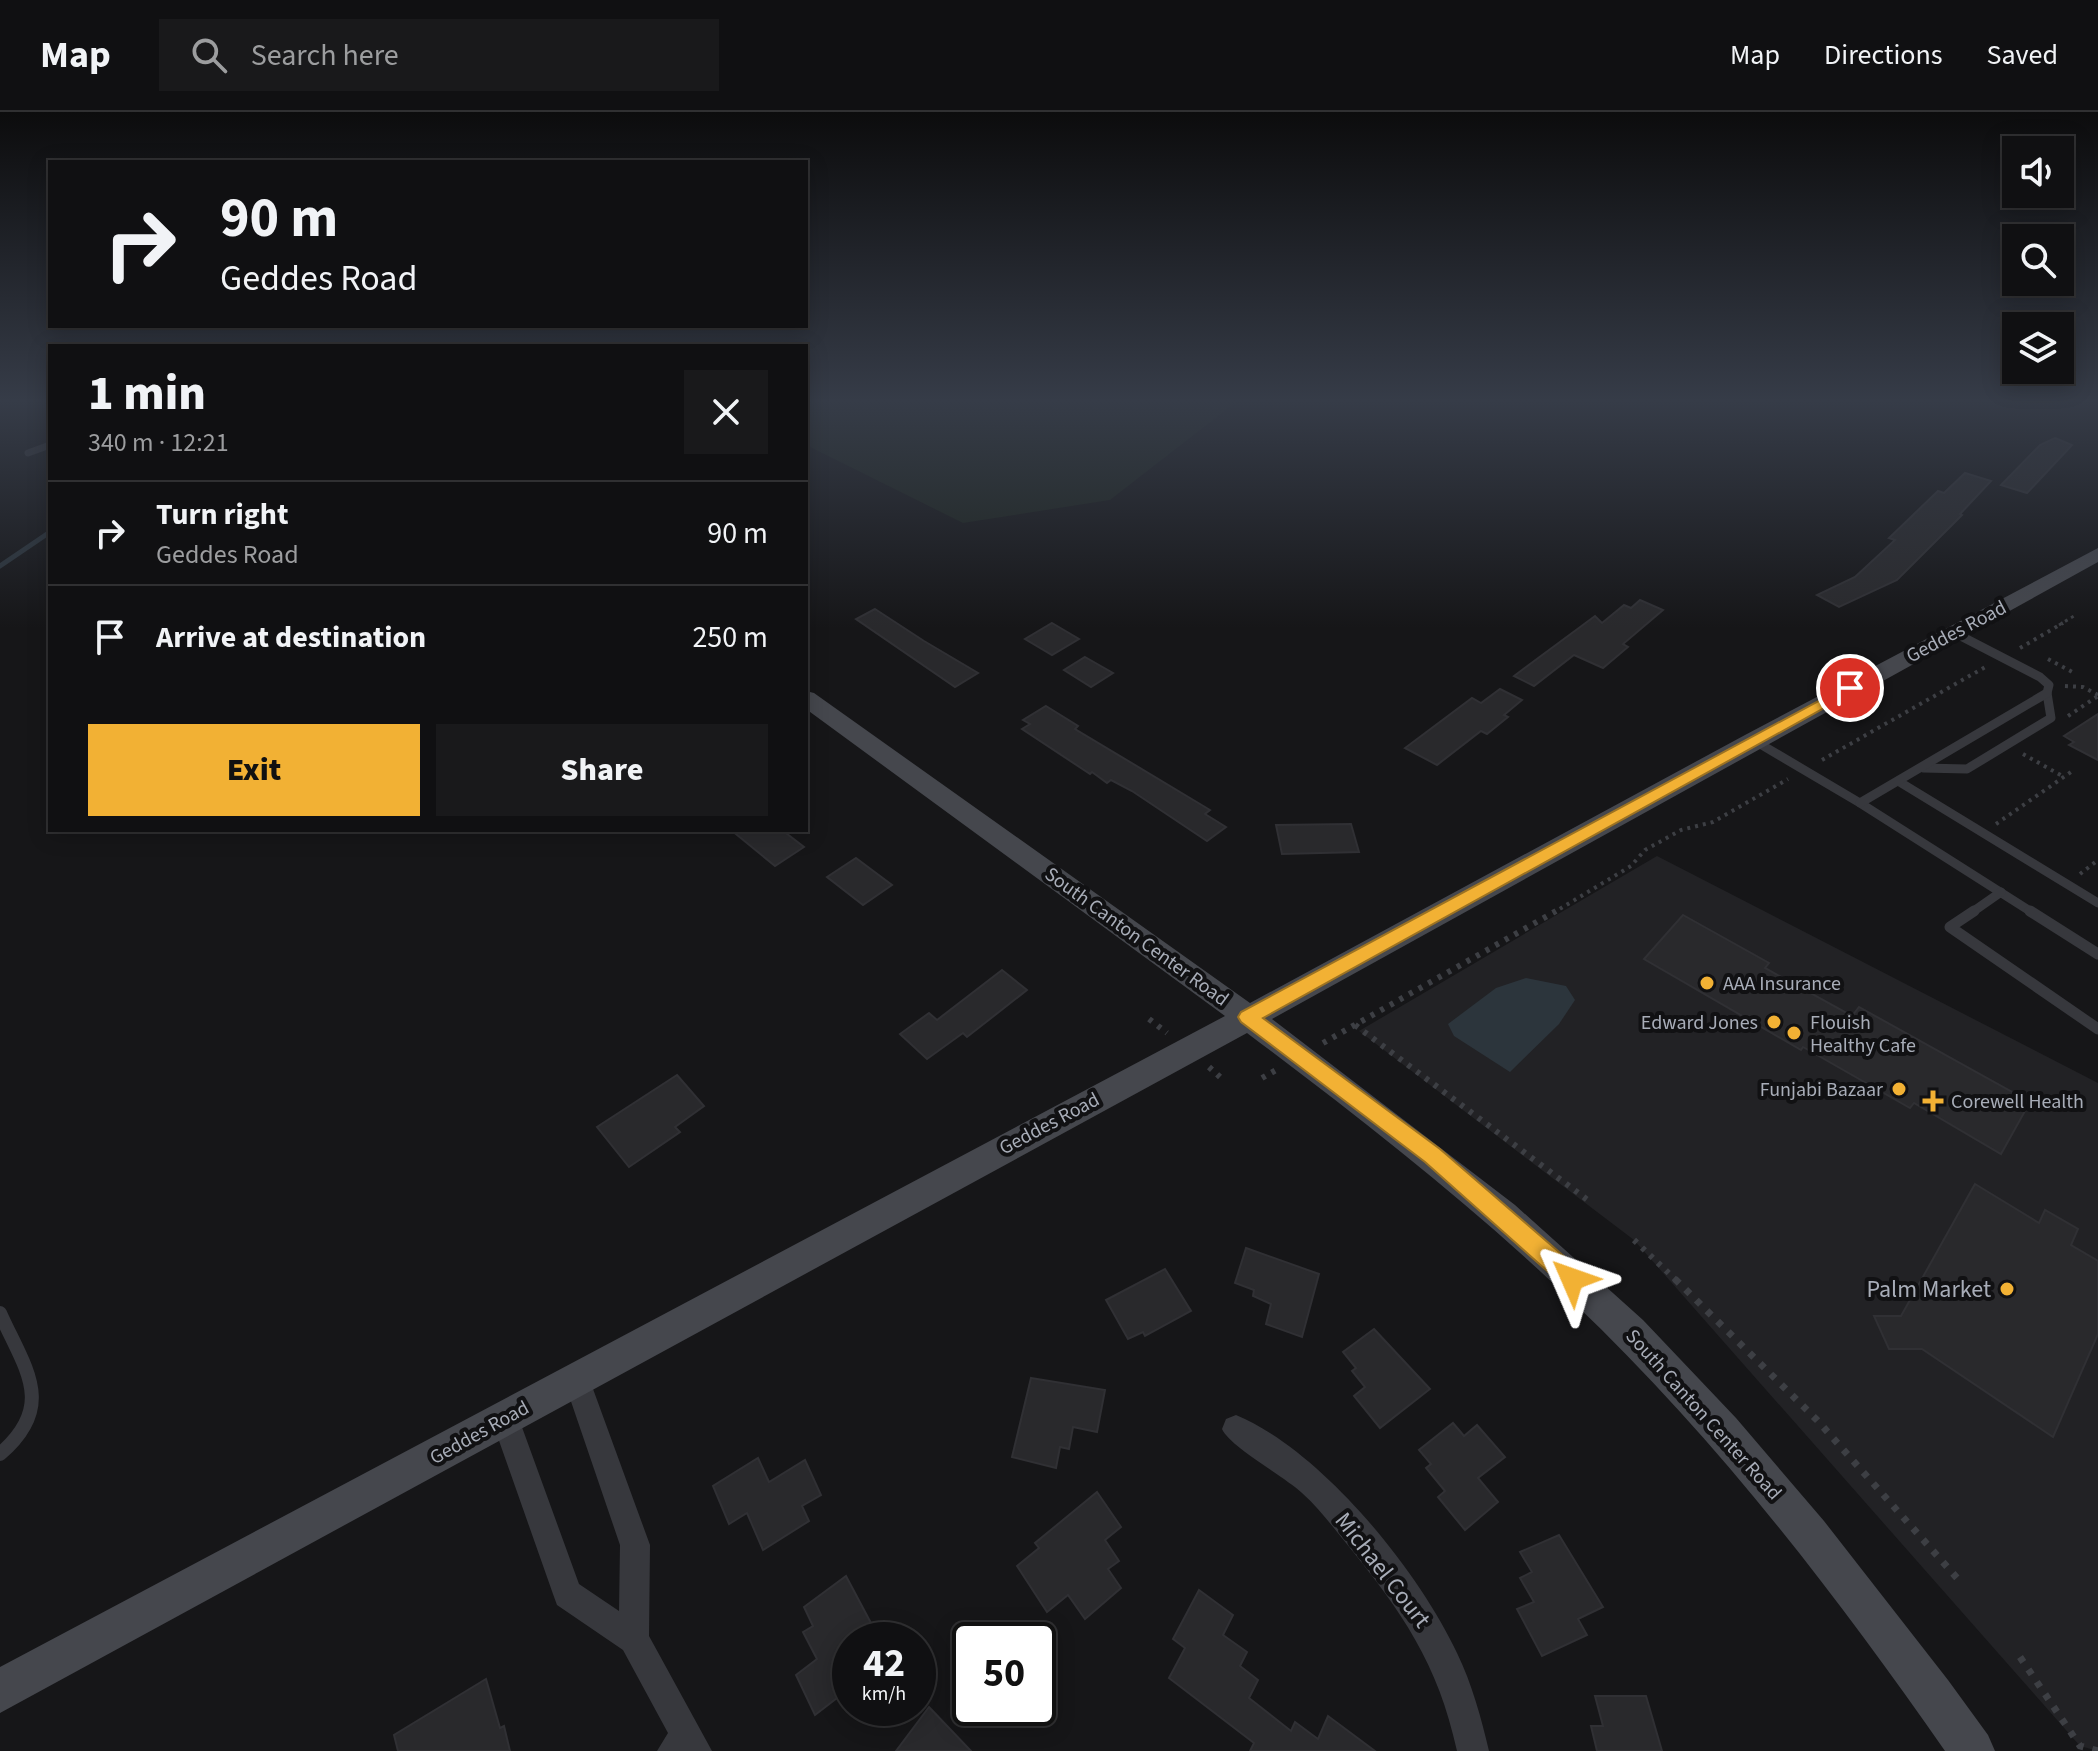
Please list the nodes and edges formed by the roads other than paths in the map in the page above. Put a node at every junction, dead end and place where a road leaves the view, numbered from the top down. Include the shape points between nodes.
1 (2098, 554) edge
2 (1953, 632) junction
3 (2047, 693) junction
4 (808, 699) edge
5 (1753, 740) junction
6 (1921, 768) junction
7 (1898, 781) junction
8 (1860, 803) junction
9 (2001, 892) junction
10 (2098, 903) edge
11 (2098, 954) edge
12 (1247, 1017) junction
13 (2098, 1029) edge
14 (0, 1313) edge
15 (576, 1378) junction
16 (505, 1418) junction
17 (1236, 1429) dead end
18 (0, 1454) edge
19 (634, 1639) junction
20 (0, 1691) edge
21 (685, 1746) edge
22 (1473, 1751) edge
23 (1972, 1751) edge

1 - 2 main road, Geddes Road
2 - 3 lane via 2040,677 2049,685
2 - 5 main road, Geddes Road
3 - 6 lane
3 - 6 lane via 2051,718 1967,769
4 - 12 main road, South Canton Center Road
5 - 8 lane
5 - 12 main road, Geddes Road
6 - 7 lane
7 - 8 lane
7 - 10 lane
8 - 9 lane
9 - 11 lane
9 - 13 lane via 1950,927
12 - 15 main road, Geddes Road
12 - 23 main road, South Canton Center Road via 1432,1155 1629,1331 1726,1433 1828,1554
14 - 18 lane via 35,1403 32,1421 19,1441
15 - 16 main road, Geddes Road
15 - 19 street via 635,1545
16 - 19 street via 568,1594
16 - 20 main road, Geddes Road
17 - 22 street, Michael Court via 1318,1487 1411,1599 1457,1688
19 - 21 street

